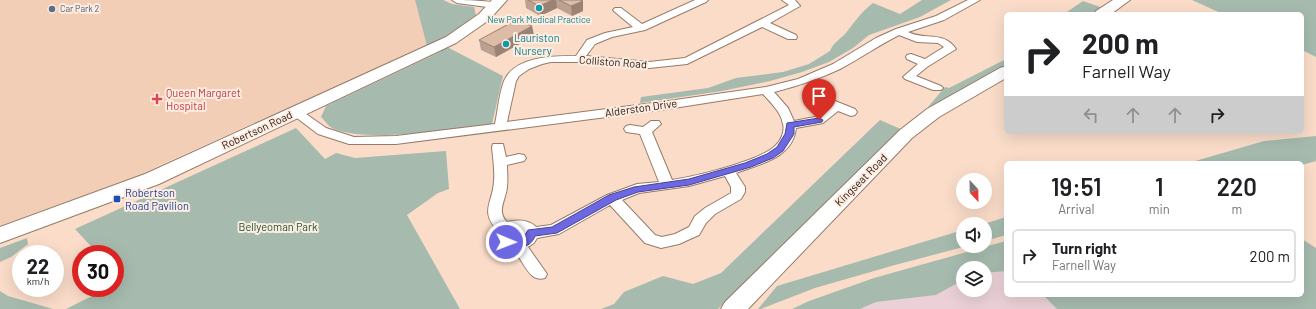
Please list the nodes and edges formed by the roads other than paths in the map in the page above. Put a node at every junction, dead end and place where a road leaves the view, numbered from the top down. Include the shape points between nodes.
1 (458, 0) edge
2 (703, 0) edge
3 (787, 0) edge
4 (975, 0) edge
5 (1123, 0) edge
6 (498, 2) edge
7 (618, 10) dead end
8 (1104, 12) edge
9 (762, 23) junction
10 (641, 28) junction
11 (900, 31) junction
12 (792, 37) dead end
13 (911, 57) dead end
14 (579, 59) junction
15 (926, 63) junction
16 (1004, 72) edge
17 (937, 88) dead end
18 (766, 90) junction
19 (825, 101) dead end
20 (837, 106) junction
21 (295, 112) junction
22 (850, 112) dead end
23 (790, 125) junction
24 (500, 127) junction
25 (630, 129) dead end
26 (498, 147) dead end
27 (519, 158) dead end
28 (499, 162) junction
29 (728, 171) junction
30 (667, 185) junction
31 (612, 198) junction
32 (506, 230) junction
33 (532, 233) junction
34 (0, 236) edge
35 (518, 244) junction
36 (539, 274) dead end
37 (733, 309) edge

1 - 6 street
2 - 10 street
3 - 9 street, Colliston Road via 795,6
4 - 11 street, Alderston Drive via 940,18
5 - 8 street
6 - 21 street, Robertson Road via 484,17 451,40
7 - 10 street
9 - 12 street
9 - 14 street, Colliston Road via 687,61 649,66
10 - 14 street via 591,42
11 - 15 street via 910,37 922,40 939,39 948,44 951,49
11 - 18 street, Alderston Drive via 837,66 802,81
13 - 15 street
14 - 24 street, Colliston Road via 539,61 515,74 510,81
15 - 17 street via 909,77
16 - 37 street, Kingseat Road via 923,120 906,134
18 - 23 street via 784,111
18 - 24 street, Alderston Drive
19 - 20 street
20 - 22 street
20 - 23 street via 819,120
21 - 24 street, Alderston Drive via 322,131 353,140 396,140
21 - 34 street, Robertson Road via 152,178
23 - 29 street via 789,134 780,149 770,156
25 - 30 street via 650,128
26 - 28 street
27 - 28 street
28 - 32 street via 501,183 494,208 496,217
29 - 30 street
29 - 31 street via 738,187 736,196 710,211 700,220 694,231 679,239 661,243 650,239
30 - 31 street via 637,189
31 - 33 street via 554,230
32 - 33 street via 522,225 529,228
32 - 35 street via 503,236 506,242
33 - 35 street via 526,242
35 - 36 street

